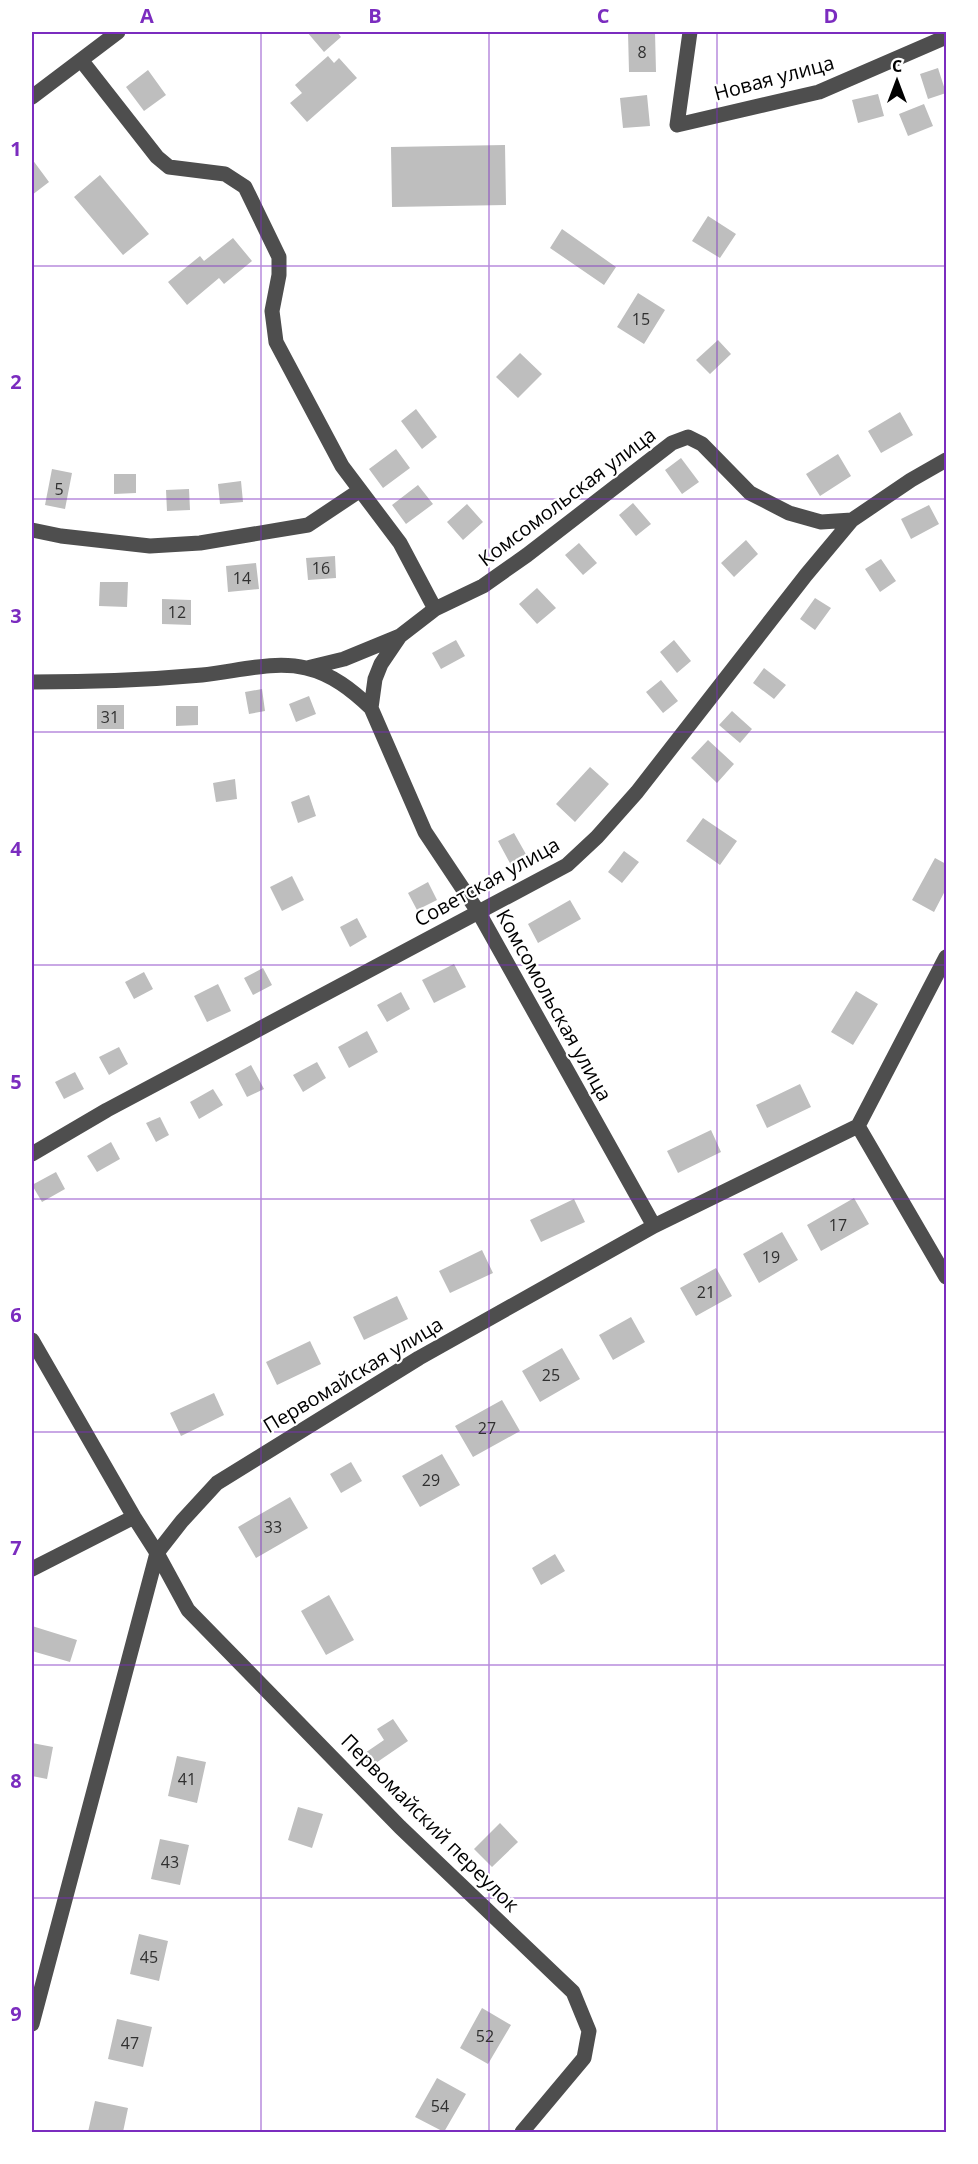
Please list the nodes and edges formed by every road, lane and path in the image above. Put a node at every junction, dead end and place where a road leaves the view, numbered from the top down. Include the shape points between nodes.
1 (118, 32) edge
2 (690, 32) edge
3 (946, 37) edge
4 (81, 60) junction
5 (32, 97) edge
6 (946, 460) edge
7 (359, 490) junction
8 (852, 520) junction
9 (32, 530) edge
10 (435, 609) junction
11 (400, 636) junction
12 (307, 668) junction
13 (32, 680) edge
14 (371, 708) junction
15 (479, 913) junction
16 (946, 957) edge
17 (858, 1126) junction
18 (32, 1155) edge
19 (654, 1226) junction
20 (946, 1277) edge
21 (32, 1340) edge
22 (134, 1516) junction
23 (157, 1553) junction
24 (32, 1569) edge
25 (32, 2024) edge
26 (522, 2133) edge

1 - 4 street
2 - 3 street, Новая улица via 677,125 819,92
4 - 5 street
4 - 7 street via 169,167 225,174 245,187 279,257 272,311 276,342 342,466
6 - 8 street, Советская улица
7 - 9 street via 308,525 200,543 150,546
7 - 10 street via 400,543
8 - 10 street, Комсомольская улица via 822,522 789,513 750,493 702,444 688,437 672,443 483,586
8 - 15 street, Советская улица via 597,837 567,865
10 - 11 street, Комсомольская улица
11 - 12 street, Комсомольская улица via 344,659
11 - 14 street, Комсомольская улица via 381,664
12 - 13 street, Комсомольская улица via 284,665 159,679
12 - 14 street, Комсомольская улица via 349,687
14 - 15 street, Комсомольская улица via 425,832
15 - 18 street, Советская улица via 107,1110
15 - 19 street, Комсомольская улица
16 - 17 street
17 - 19 street, Первомайская улица
17 - 20 street
19 - 23 street, Первомайская улица via 419,1358 217,1483
21 - 22 street, Первомайский переулок
22 - 23 street, Первомайский переулок
22 - 24 street
23 - 25 street, Первомайская улица
23 - 26 street, Первомайский переулок via 188,1610 400,1827 573,1992 589,2031 584,2058

